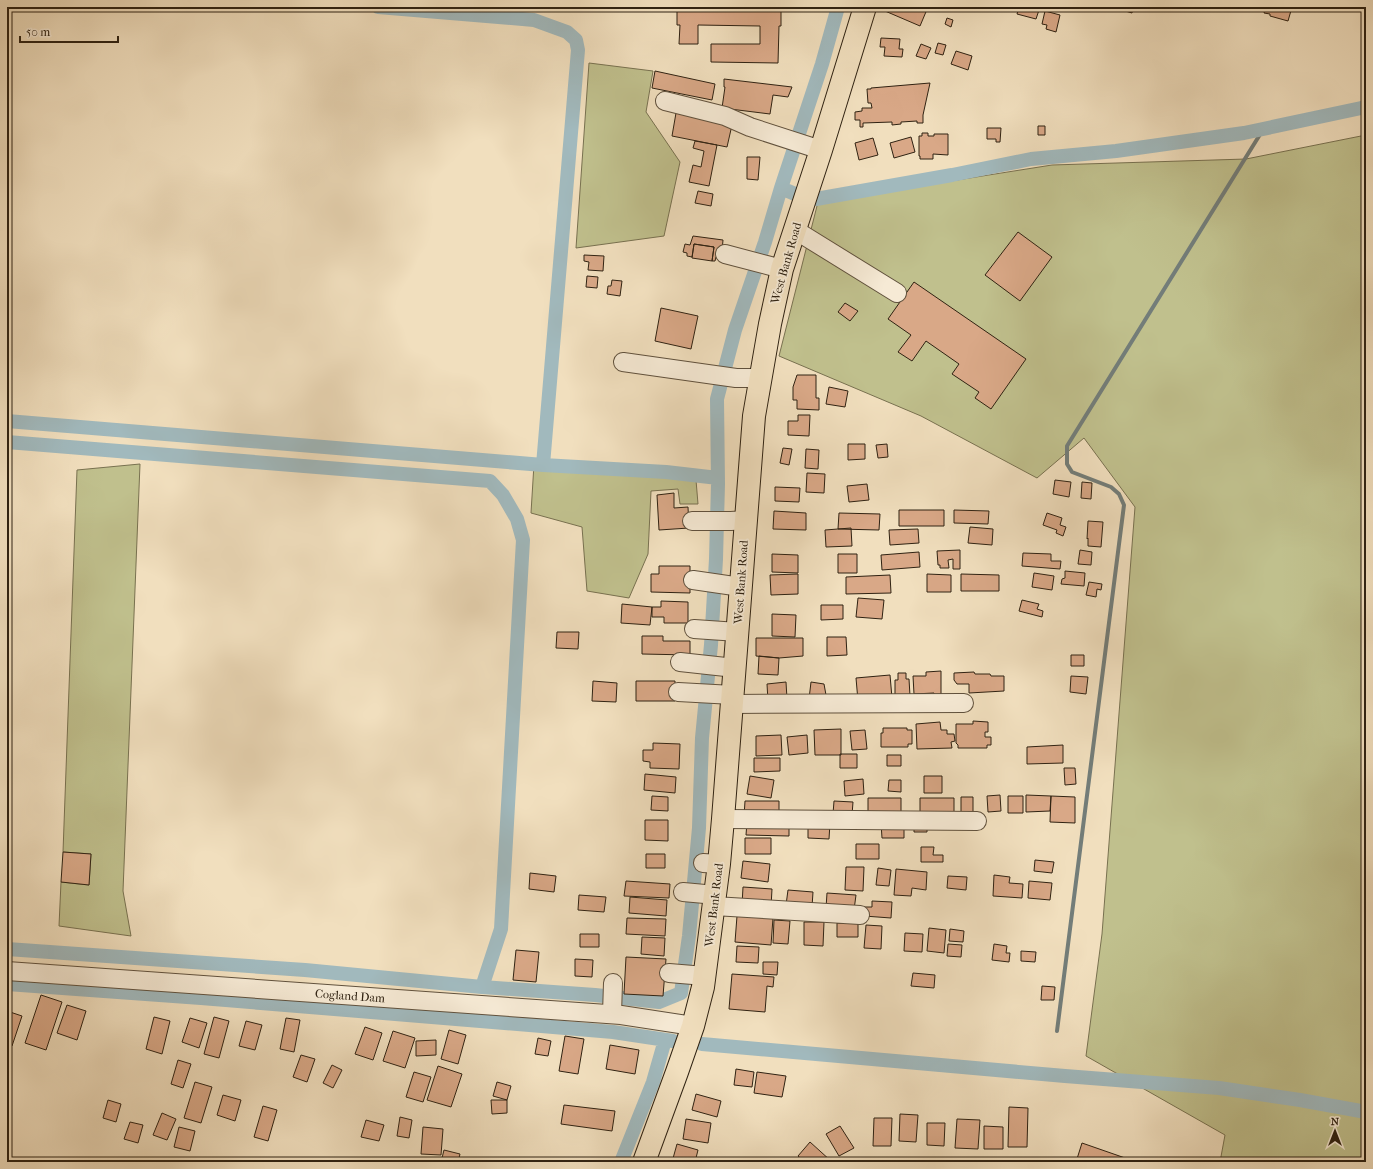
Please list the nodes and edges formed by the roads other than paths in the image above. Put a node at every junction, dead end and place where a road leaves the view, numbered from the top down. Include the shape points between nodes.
1 (865, 7) edge
2 (665, 101) dead end
3 (813, 147) junction
4 (795, 230) junction
5 (725, 254) dead end
6 (776, 267) junction
7 (897, 292) dead end
8 (623, 362) dead end
9 (761, 378) junction
10 (698, 521) dead end
11 (738, 521) junction
12 (697, 580) dead end
13 (734, 586) junction
14 (699, 630) dead end
15 (731, 631) junction
16 (680, 662) dead end
17 (729, 668) junction
18 (678, 692) dead end
19 (728, 698) junction
20 (964, 703) dead end
21 (723, 819) junction
22 (977, 821) dead end
23 (683, 892) dead end
24 (708, 912) junction
25 (860, 915) dead end
26 (7, 971) edge
27 (693, 1026) junction
28 (644, 1162) edge

1 - 3 main road, West Bank Road
2 - 3 street via 725,116 750,127
3 - 4 main road, West Bank Road via 813,174
4 - 6 main road, West Bank Road
4 - 7 street
5 - 6 street
6 - 9 main road, West Bank Road
8 - 9 street via 736,378
9 - 11 main road, West Bank Road
10 - 11 street
11 - 13 main road, West Bank Road
12 - 13 street
13 - 15 main road, West Bank Road
14 - 15 street
15 - 17 main road, West Bank Road
16 - 17 street
17 - 19 main road, West Bank Road
18 - 19 street
19 - 20 street
19 - 21 main road, West Bank Road
21 - 22 street
21 - 24 main road, West Bank Road via 711,864
23 - 24 street
24 - 25 street
24 - 27 main road, West Bank Road via 685,974 703,987
26 - 27 street, Cogland Dam via 613,998
27 - 28 main road, West Bank Road

